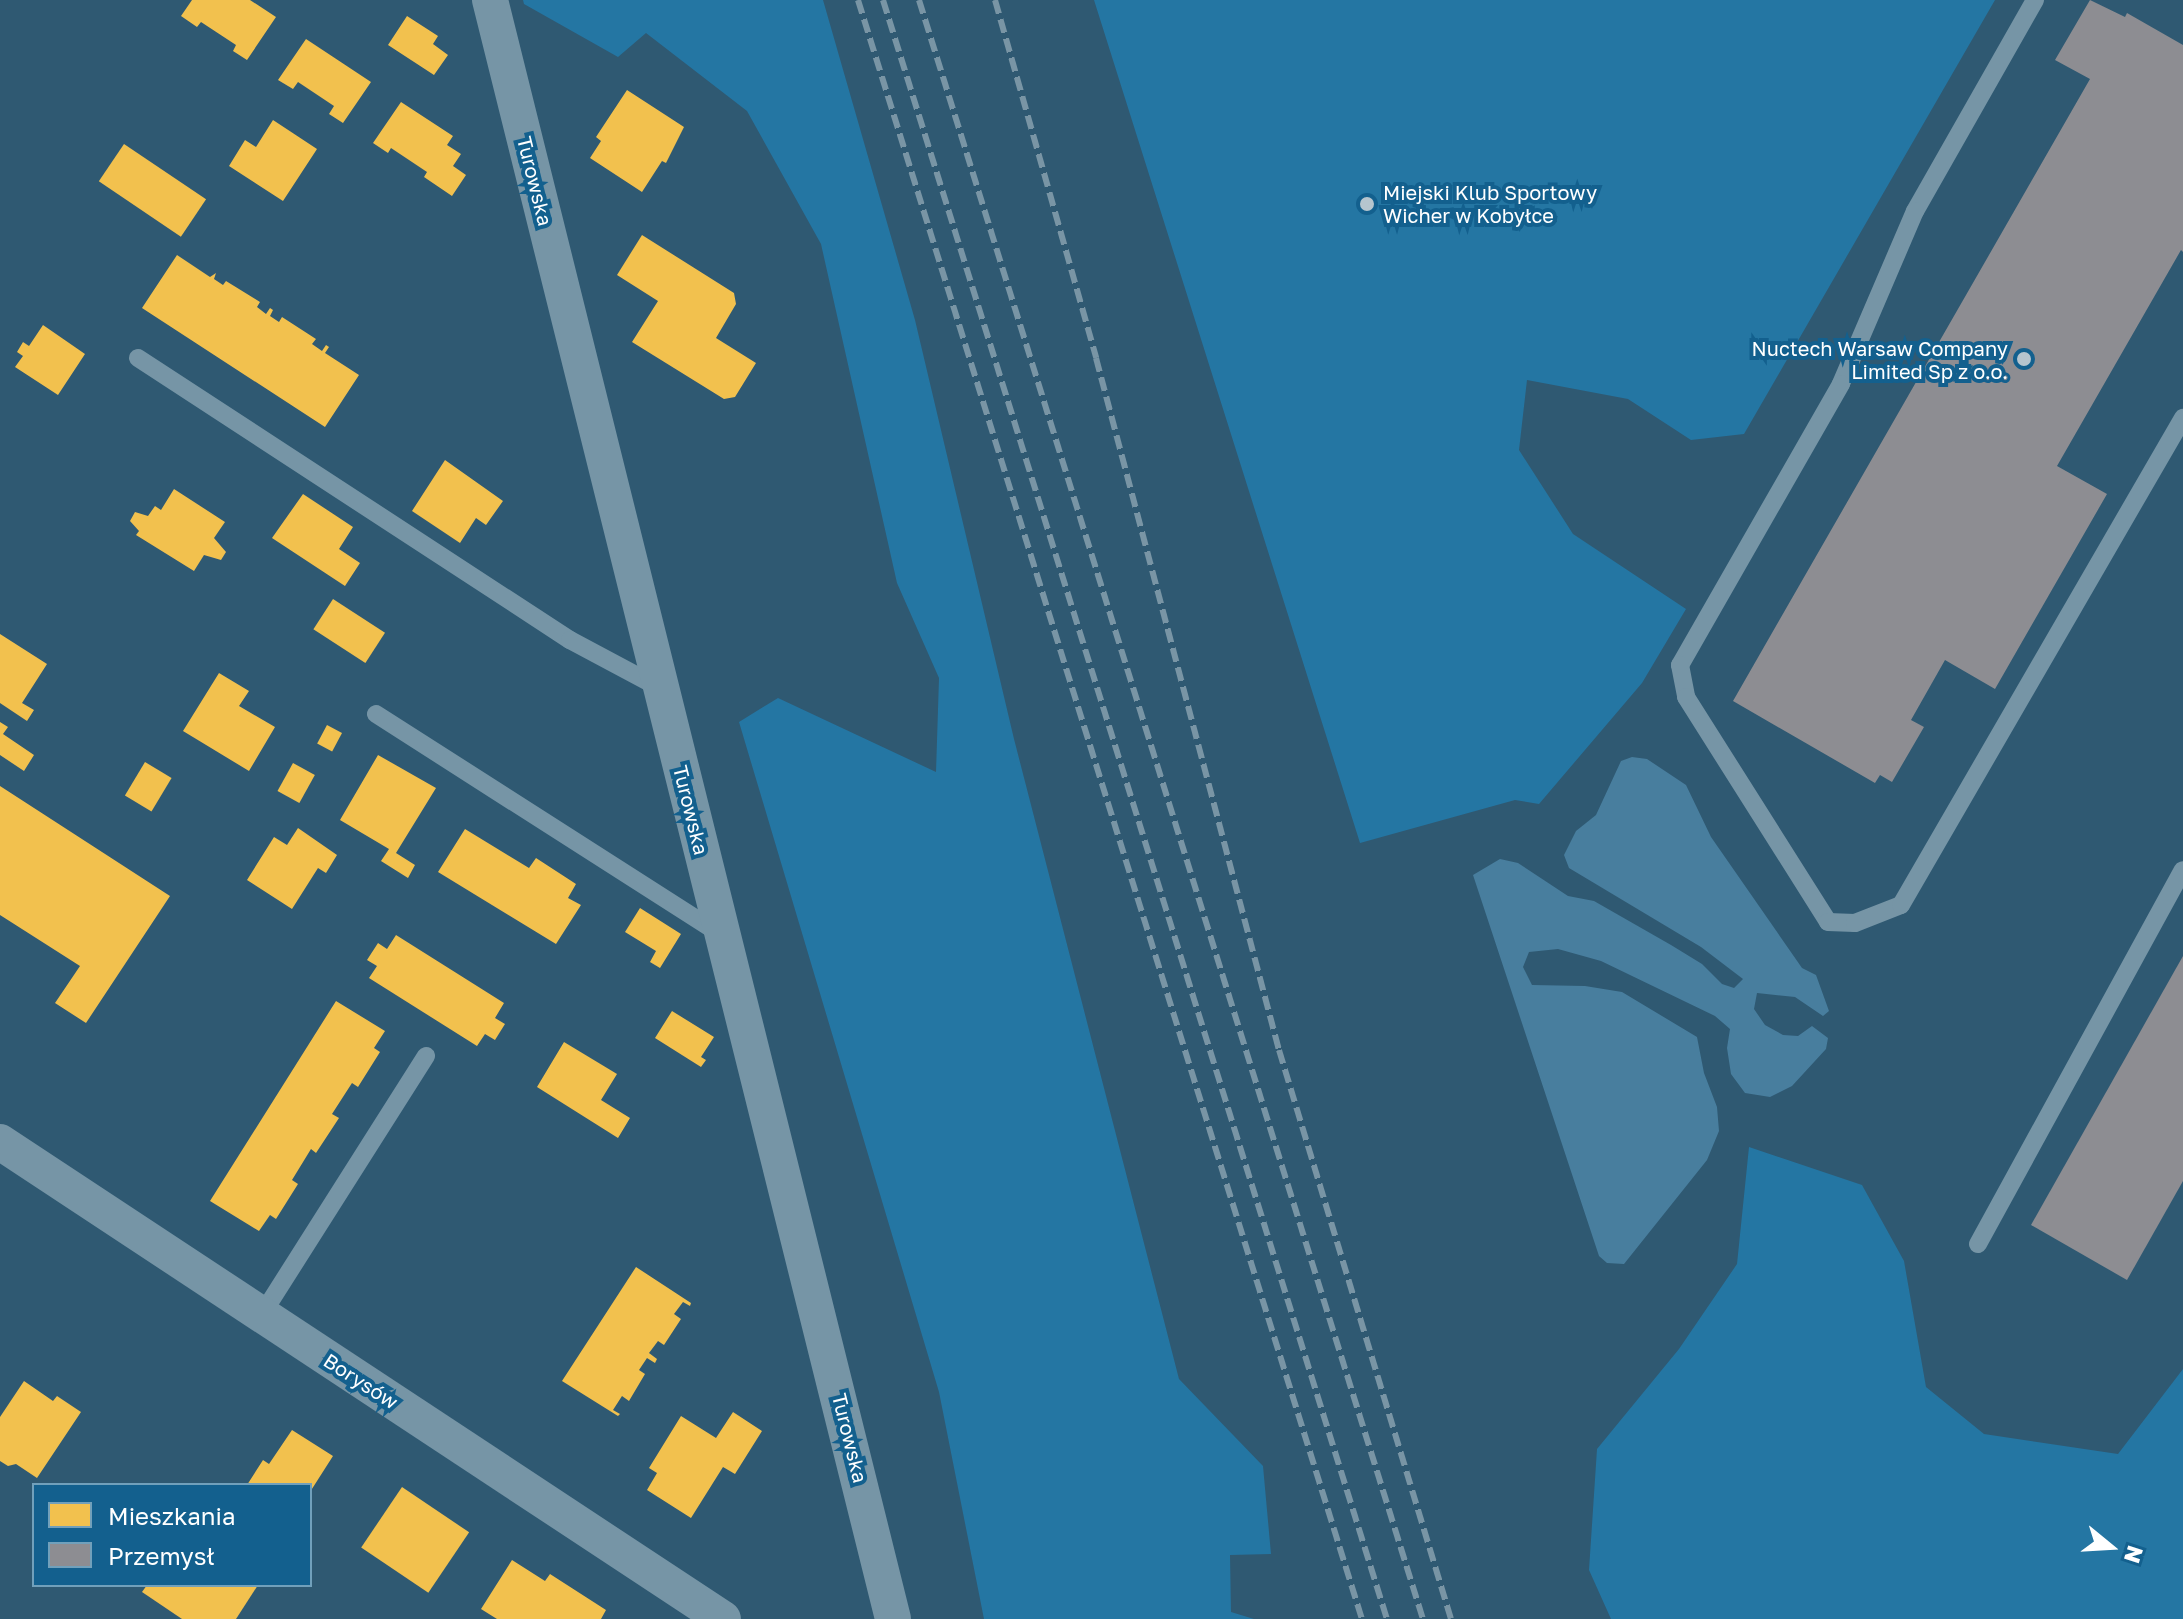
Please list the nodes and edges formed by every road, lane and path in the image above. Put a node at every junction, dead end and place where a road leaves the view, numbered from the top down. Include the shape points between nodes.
1 (490, 0) edge
2 (2035, 0) edge
3 (138, 358) dead end
4 (2183, 418) edge
5 (660, 688) junction
6 (376, 714) dead end
7 (2183, 870) edge
8 (722, 935) junction
9 (426, 1056) dead end
10 (0, 1142) edge
11 (1978, 1244) dead end
12 (261, 1316) junction
13 (723, 1619) edge
14 (893, 1619) edge

1 - 5 street, Turowska
2 - 4 lane via 1915,211 1841,384 1680,665 1686,697 1828,922 1855,923 1901,905
3 - 5 lane via 570,640
5 - 8 street, Turowska
6 - 8 lane
7 - 11 lane
8 - 14 street, Turowska
9 - 12 lane
10 - 12 street, Borysów
12 - 13 street, Borysów

